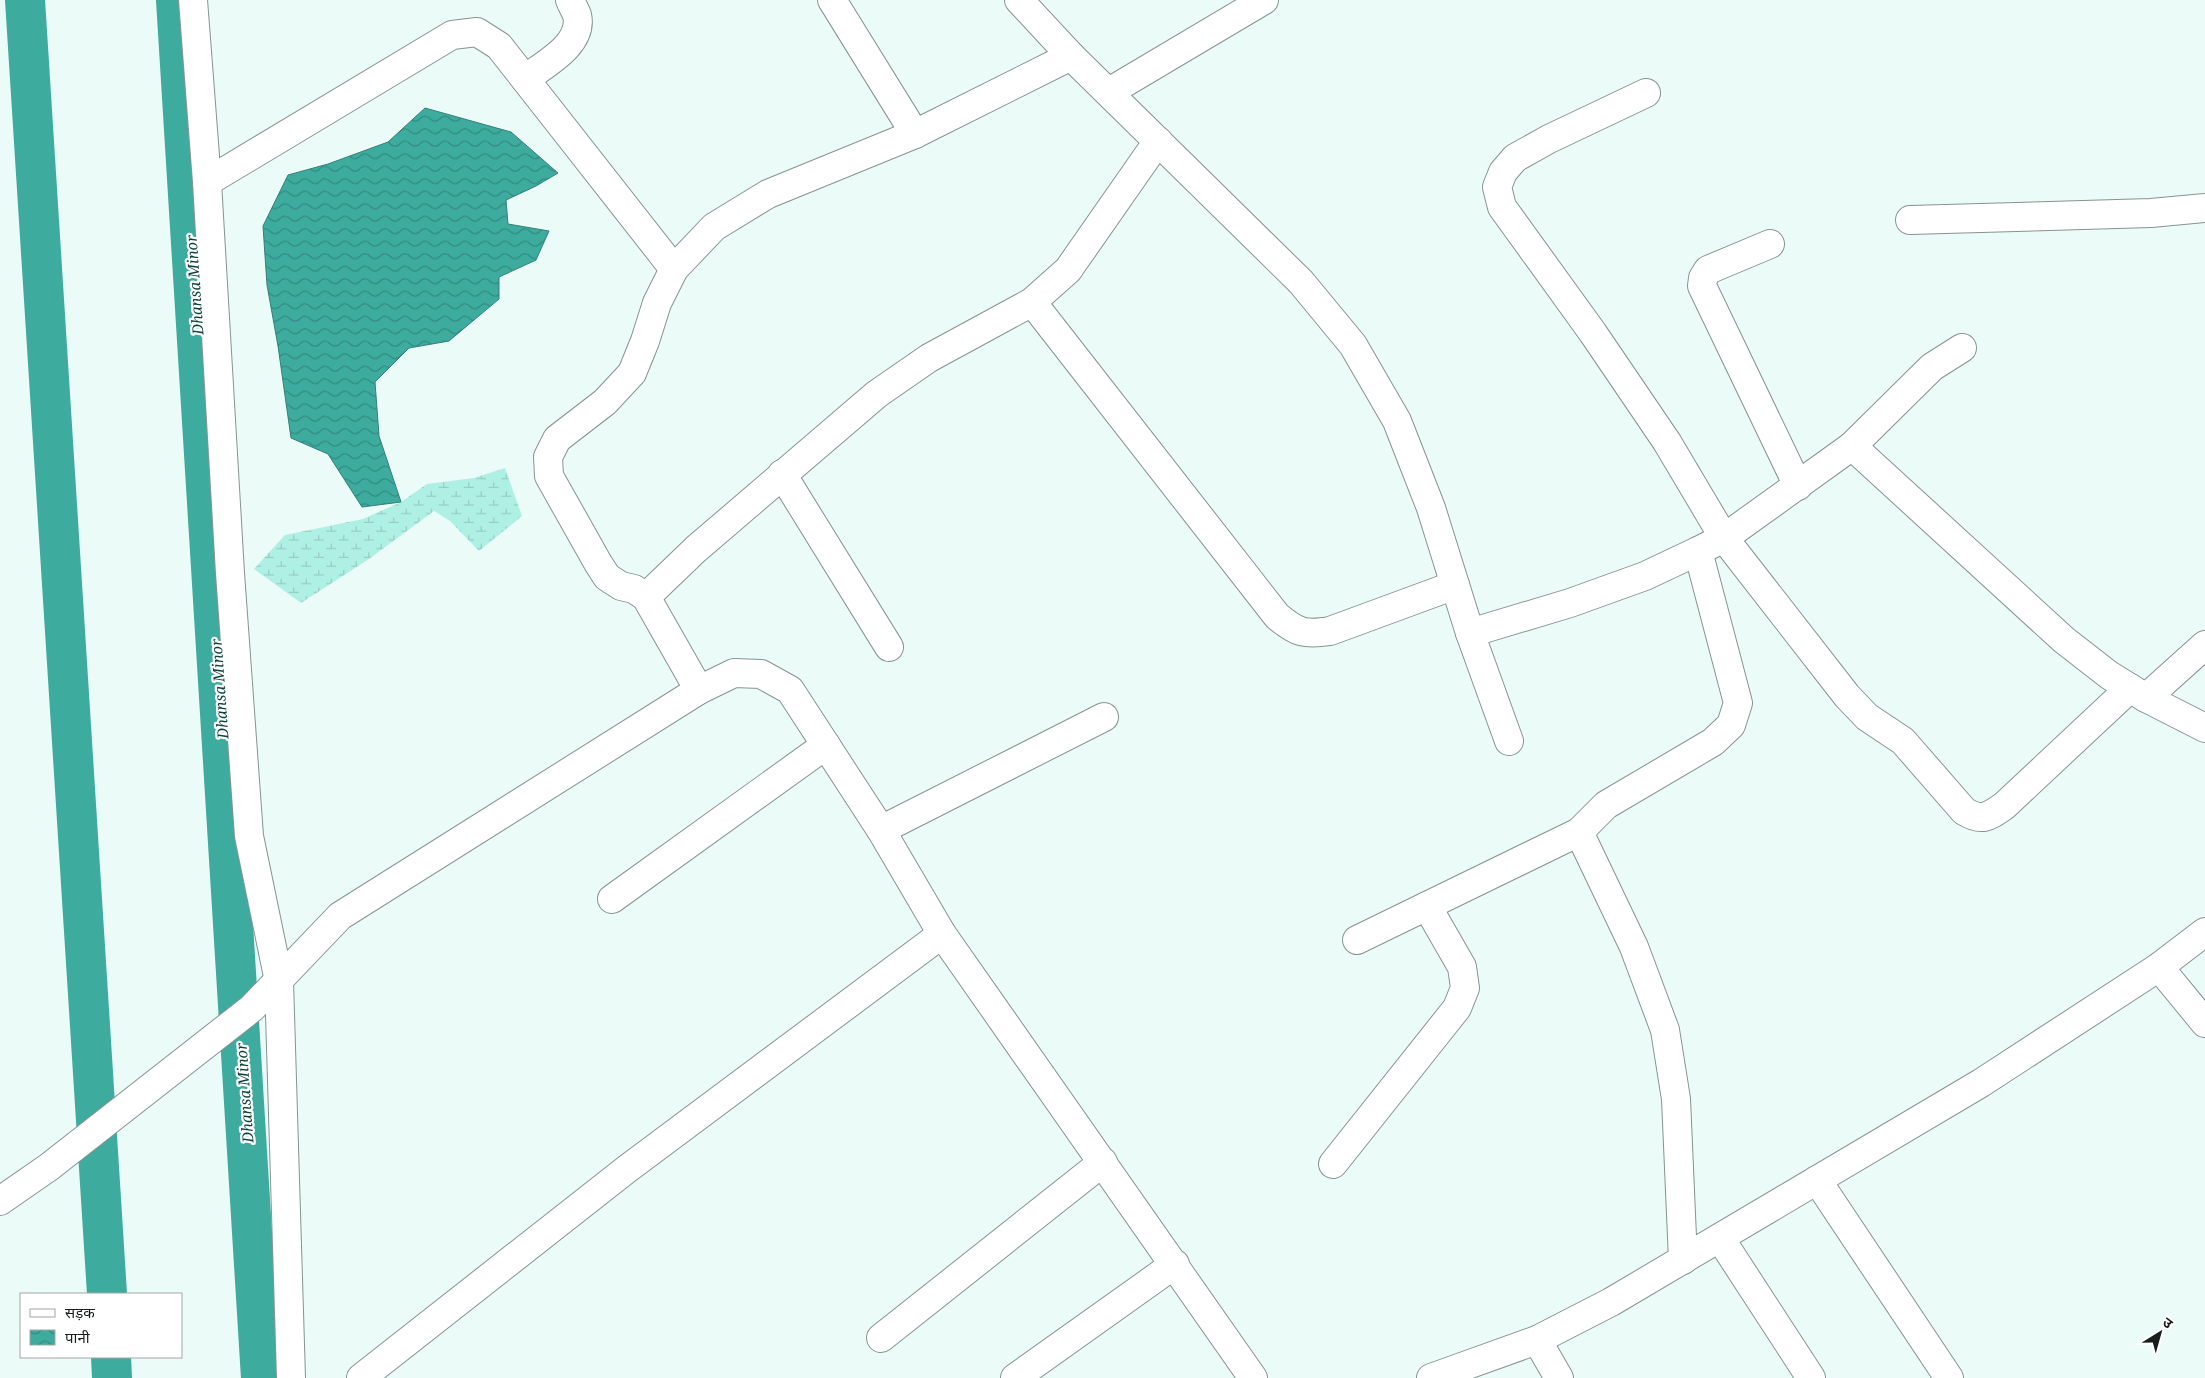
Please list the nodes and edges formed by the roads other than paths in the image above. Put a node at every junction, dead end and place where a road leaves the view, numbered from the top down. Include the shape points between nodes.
1 (193, 0) edge
2 (570, 0) edge
3 (832, 0) edge
4 (1019, 0) edge
5 (1264, 0) edge
6 (1071, 56) junction
7 (525, 79) junction
8 (1109, 92) junction
9 (1646, 93) dead end
10 (915, 134) junction
11 (1158, 141) junction
12 (207, 182) junction
13 (2205, 208) edge
14 (1910, 220) dead end
15 (1770, 244) dead end
16 (674, 269) junction
17 (1032, 302) junction
18 (1962, 348) dead end
19 (1852, 446) junction
20 (782, 474) junction
21 (1798, 486) junction
22 (1724, 538) junction
23 (1698, 551) junction
24 (1455, 585) junction
25 (646, 598) junction
26 (1470, 633) junction
27 (2205, 645) edge
28 (888, 647) dead end
29 (699, 690) junction
30 (2138, 693) junction
31 (1104, 717) dead end
32 (2205, 728) edge
33 (1509, 741) dead end
34 (826, 745) junction
35 (881, 830) junction
36 (1579, 832) junction
37 (612, 899) dead end
38 (1427, 906) junction
39 (2205, 932) edge
40 (942, 934) junction
41 (1357, 940) dead end
42 (2159, 967) junction
43 (279, 981) junction
44 (2205, 1023) edge
45 (1103, 1162) junction
46 (1333, 1164) dead end
47 (1817, 1180) junction
48 (0, 1200) edge
49 (1720, 1238) junction
50 (1683, 1260) junction
51 (1175, 1264) junction
52 (881, 1338) dead end
53 (1537, 1340) junction
54 (291, 1378) edge
55 (361, 1378) edge
56 (1015, 1378) edge
57 (1253, 1378) edge
58 (1431, 1378) edge
59 (1559, 1378) edge
60 (1811, 1378) edge
61 (1948, 1378) edge

1 - 12 street
2 - 7 street via 577,16 576,32 569,46
3 - 10 street
4 - 6 street
5 - 8 street
6 - 8 street
6 - 10 street
7 - 12 street via 499,46 477,32 452,35
7 - 16 street
8 - 11 street
9 - 22 street via 1549,138 1515,158 1503,172 1497,188 1502,207 1667,442
10 - 16 street via 768,194 714,227
11 - 17 street via 1068,270
11 - 24 street via 1301,282 1353,345 1397,421 1431,508
12 - 43 street via 249,836
13 - 14 street via 2151,213
15 - 21 street via 1708,270 1702,286
16 - 25 street via 657,303 632,373 605,402 557,439 548,457 549,476 598,563 608,577
17 - 20 street via 928,358 877,394
17 - 24 street via 1277,616 1292,628 1309,634 1330,631
18 - 19 street via 1932,367
19 - 21 street
19 - 30 street via 2064,640 2109,676
20 - 25 street via 696,549
20 - 28 street
21 - 22 street
22 - 23 street
22 - 30 street via 1847,696 1867,717 1904,740 1964,811 1975,818 1989,817 2004,806
23 - 26 street via 1645,576 1570,603
23 - 36 street via 1738,704 1732,725 1713,742 1606,805
24 - 26 street
25 - 29 street
26 - 33 street
27 - 30 street
29 - 34 street via 734,673 761,674 790,690
29 - 43 street via 340,916
30 - 32 street
31 - 35 street
34 - 35 street
34 - 37 street
35 - 40 street
36 - 38 street
36 - 50 street via 1634,947 1665,1030 1676,1098
38 - 41 street
38 - 46 street via 1462,967 1465,988 1457,1008
39 - 42 street
40 - 45 street
40 - 55 street via 627,1169
42 - 44 street
42 - 47 street via 1981,1083
43 - 48 street via 252,1008 49,1167
43 - 54 street
45 - 51 street
45 - 52 street
47 - 49 street
47 - 61 street
49 - 50 street
49 - 60 street
50 - 53 street
51 - 56 street
51 - 57 street
53 - 58 street
53 - 59 street

